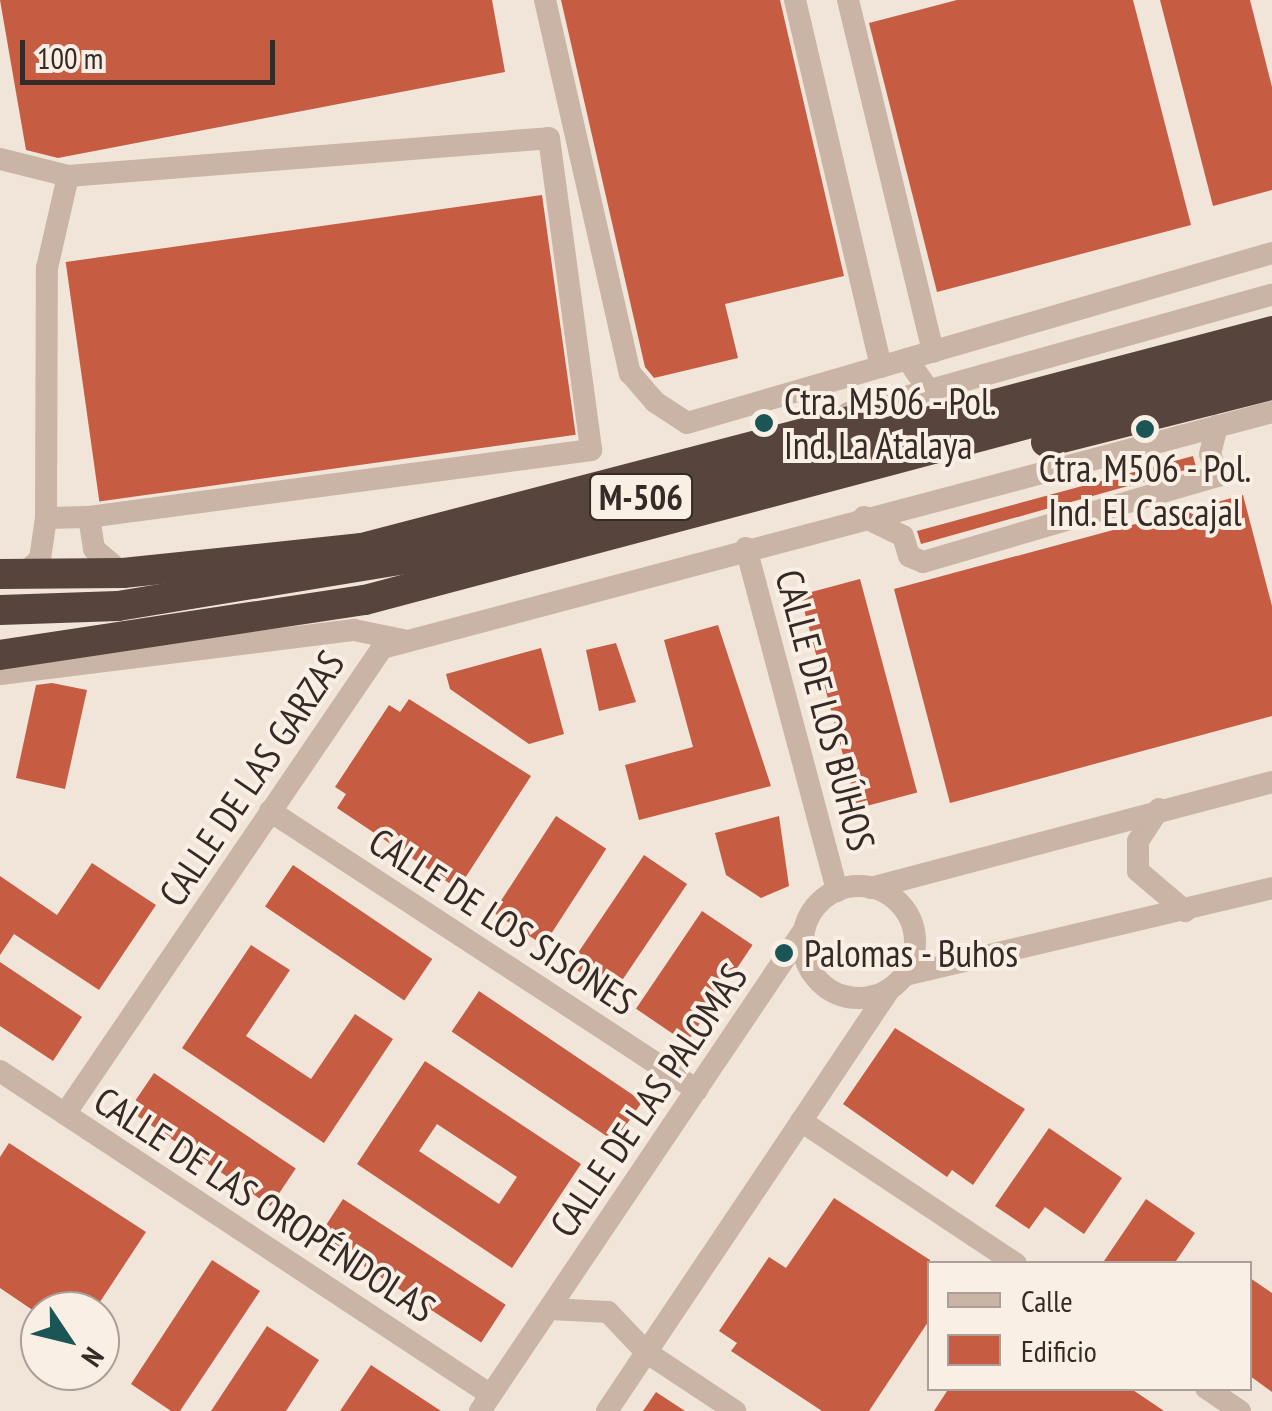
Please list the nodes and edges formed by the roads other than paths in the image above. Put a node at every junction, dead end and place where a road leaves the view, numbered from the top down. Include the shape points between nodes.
1 (545, 0) edge
2 (795, 0) edge
3 (848, 0) edge
4 (0, 159) edge
5 (68, 176) junction
6 (1272, 252) edge
7 (1272, 295) edge
8 (1272, 318) edge
9 (1272, 331) edge
10 (933, 352) junction
11 (907, 359) junction
12 (1272, 360) edge
13 (882, 366) junction
14 (925, 385) junction
15 (1272, 385) edge
16 (1272, 412) edge
17 (1216, 426) junction
18 (662, 468) junction
19 (836, 478) junction
20 (88, 517) junction
21 (46, 518) junction
22 (864, 518) junction
23 (746, 548) junction
24 (123, 573) junction
25 (11, 574) edge
26 (0, 610) edge
27 (161, 630) junction
28 (0, 635) edge
29 (409, 642) junction
30 (0, 655) edge
31 (0, 674) edge
32 (1272, 782) edge
33 (1159, 810) junction
34 (270, 811) junction
35 (871, 888) junction
36 (1272, 888) edge
37 (837, 891) junction
38 (1186, 911) junction
39 (804, 930) junction
40 (897, 982) junction
41 (0, 1071) edge
42 (697, 1090) junction
43 (65, 1114) junction
44 (801, 1122) junction
45 (1011, 1261) edge
46 (550, 1308) junction
47 (646, 1352) junction
48 (1210, 1391) edge
49 (486, 1403) edge
50 (607, 1411) edge
51 (735, 1411) edge
52 (1240, 1411) edge

1 - 13 street via 630,374 655,402 687,422
2 - 13 street
3 - 10 street
4 - 5 street
5 - 20 street via 548,138 591,450
5 - 21 street via 47,268
6 - 10 street
7 - 14 street
8 - 18 highway
9 - 26 highway, M-506 via 410,558 118,606
10 - 11 street
11 - 13 street
11 - 14 street
12 - 19 highway, M-506
14 - 18 street
15 - 19 highway via 1010,451
16 - 17 street, CALLE DE LAS GARZAS
17 - 22 street, CALLE DE LAS GARZAS
17 - 22 street via 1210,454 1218,476 923,562 908,556 903,536
18 - 24 highway via 362,548
19 - 27 highway, M-506 via 365,600
20 - 21 street
20 - 24 street via 94,549
21 - 25 street via 40,558
22 - 23 street, CALLE DE LAS GARZAS
23 - 29 street, CALLE DE LAS GARZAS
23 - 37 street, CALLE DE LOS BÚHOS
24 - 25 highway
27 - 28 highway, M-506
27 - 30 highway
29 - 31 street via 354,630
29 - 34 street, CALLE DE LAS GARZAS via 382,648
32 - 33 street
33 - 35 street
33 - 38 street via 1138,842 1138,871
34 - 42 street, CALLE DE LOS SISONES
34 - 43 street, CALLE DE LAS GARZAS
35 - 37 street
35 - 40 street via 911,922
36 - 38 street
37 - 39 street
38 - 40 street
39 - 40 street via 819,982 853,998
39 - 42 street, CALLE DE LAS PALOMAS
40 - 44 street
41 - 43 street, CALLE DE LAS OROPÉNDOLAS
42 - 46 street, CALLE DE LAS PALOMAS
43 - 49 street, CALLE DE LAS OROPÉNDOLAS
44 - 45 street
44 - 47 street
46 - 47 street via 608,1312
46 - 49 street, CALLE DE LAS PALOMAS
47 - 50 street
47 - 51 street
48 - 52 street

